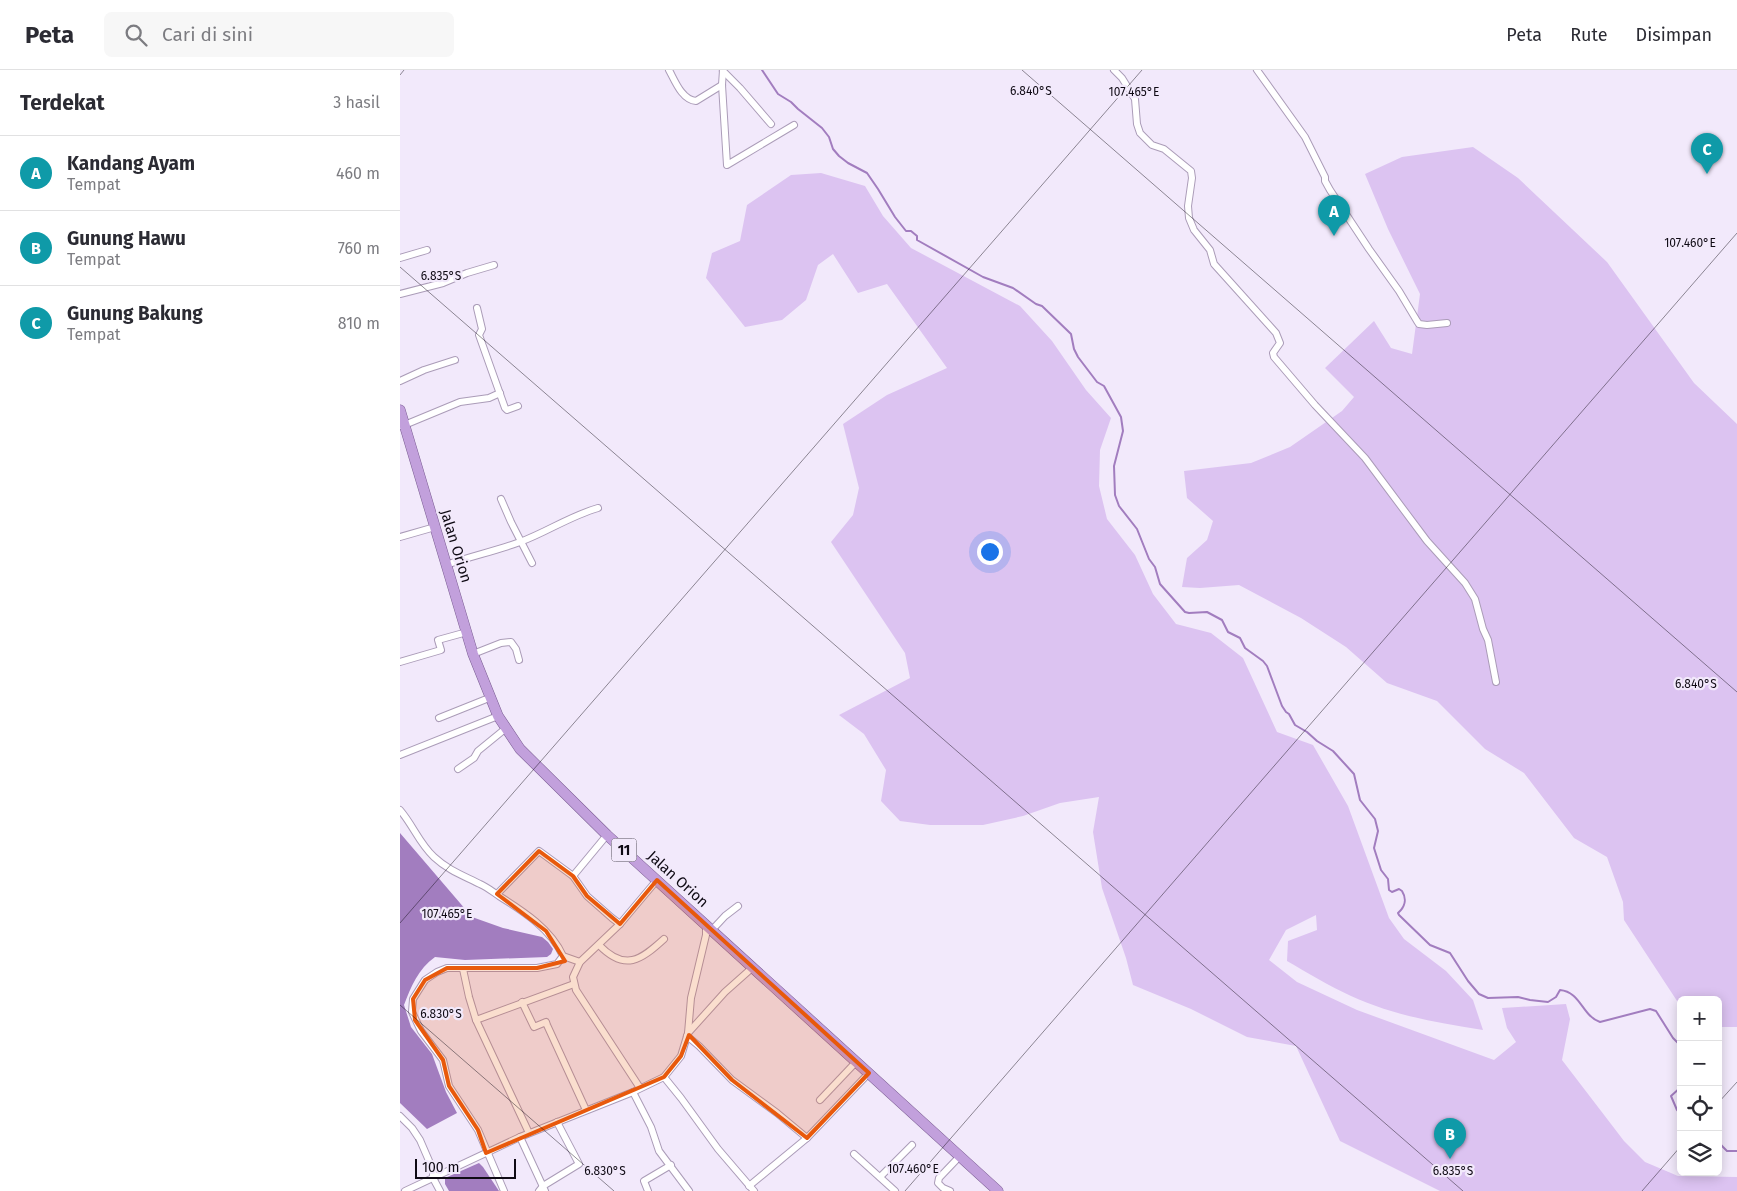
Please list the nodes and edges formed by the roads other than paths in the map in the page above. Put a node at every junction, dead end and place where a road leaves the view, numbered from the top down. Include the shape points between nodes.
1 (669, 70) edge
2 (1114, 70) edge
3 (1257, 70) edge
4 (723, 71) edge
5 (722, 86) junction
6 (771, 124) dead end
7 (794, 125) dead end
8 (427, 250) dead end
9 (400, 258) edge
10 (494, 265) dead end
11 (400, 294) edge
12 (477, 308) dead end
13 (1447, 322) dead end
14 (456, 360) dead end
15 (400, 382) edge
16 (500, 393) junction
17 (518, 406) dead end
18 (400, 410) edge
19 (402, 426) edge
20 (501, 499) dead end
21 (598, 508) dead end
22 (434, 527) junction
23 (400, 537) edge
24 (521, 542) junction
25 (532, 562) dead end
26 (446, 566) junction
27 (467, 632) junction
28 (473, 654) junction
29 (519, 660) dead end
30 (400, 662) edge
31 (1496, 682) dead end
32 (489, 698) junction
33 (498, 716) junction
34 (439, 718) dead end
35 (506, 729) junction
36 (400, 755) edge
37 (458, 768) dead end
38 (400, 810) edge
39 (607, 835) junction
40 (573, 876) junction
41 (657, 880) junction
42 (497, 894) junction
43 (738, 906) dead end
44 (620, 924) junction
45 (709, 928) junction
46 (664, 939) dead end
47 (599, 945) junction
48 (563, 956) junction
49 (580, 962) junction
50 (752, 968) junction
51 (463, 969) junction
52 (574, 984) junction
53 (522, 1002) junction
54 (476, 1020) junction
55 (687, 1035) junction
56 (856, 1062) junction
57 (869, 1074) junction
58 (664, 1077) junction
59 (640, 1088) junction
60 (633, 1092) junction
61 (820, 1100) dead end
62 (586, 1110) junction
63 (400, 1116) edge
64 (557, 1122) junction
65 (529, 1133) junction
66 (520, 1137) junction
67 (807, 1138) junction
68 (912, 1145) dead end
69 (486, 1153) junction
70 (854, 1154) dead end
71 (960, 1156) junction
72 (671, 1165) junction
73 (880, 1177) junction
74 (433, 1178) junction
75 (542, 1189) edge
76 (750, 1189) edge
77 (405, 1191) edge
78 (440, 1191) edge
79 (504, 1191) edge
80 (648, 1191) edge
81 (689, 1191) edge
82 (895, 1191) edge
83 (950, 1191) edge
84 (998, 1191) edge

1 - 5 street via 688,100 696,101
2 - 31 street via 1134,99 1140,133 1191,171 1188,212 1194,230 1210,251 1214,264 1276,333 1280,343 1274,357 1365,458 1427,541 1465,583 1475,600 1488,640
3 - 13 street via 1304,137 1327,186 1419,324
4 - 5 street
4 - 6 street
5 - 7 street via 728,165
8 - 9 street
10 - 11 street
12 - 16 street via 482,329 479,335
14 - 15 street
16 - 17 street via 507,410
16 - 19 street via 460,402
18 - 19 highway, Jalan Orion / 11
19 - 22 highway, Jalan Orion / 11
20 - 24 street
21 - 24 street
22 - 23 street
22 - 26 highway, Jalan Orion / 11
24 - 25 street
24 - 26 street
26 - 27 highway, Jalan Orion / 11
27 - 28 highway, Jalan Orion / 11
27 - 30 street via 438,640 441,650
28 - 29 street via 511,642
28 - 32 highway, Jalan Orion / 11
32 - 33 highway, Jalan Orion / 11
32 - 34 street
33 - 35 highway, Jalan Orion / 11
33 - 36 street
35 - 37 street
35 - 39 highway, Jalan Orion / 11 via 520,749
38 - 42 street via 434,857 456,874
39 - 40 street
39 - 41 highway, Jalan Orion / 11
40 - 42 street via 539,851
40 - 44 street via 587,896
41 - 44 street
41 - 45 highway, Jalan Orion / 11
42 - 48 street via 546,931
43 - 45 street
44 - 47 street
45 - 50 highway, Jalan Orion / 11
45 - 55 street via 691,998
46 - 47 street via 648,954 625,962
47 - 49 street
48 - 49 street
48 - 51 street via 557,964 537,968
49 - 52 street via 573,977
50 - 55 street via 725,992
50 - 56 highway, Jalan Orion / 11
51 - 54 street
51 - 69 street via 447,968 425,980 413,999 412,1012 420,1031 443,1060 449,1086 478,1130
52 - 53 street
52 - 59 street
53 - 54 street
53 - 62 street via 534,1027 548,1024
54 - 65 street
55 - 58 street via 681,1056
55 - 67 street via 732,1080
56 - 57 highway, Jalan Orion / 11
56 - 61 street
57 - 67 street
57 - 71 highway, Jalan Orion / 11
58 - 59 street
58 - 76 street
59 - 60 street
60 - 62 street
60 - 72 street via 652,1127 659,1151
62 - 64 street
63 - 74 street via 420,1140
64 - 65 street
64 - 75 street via 579,1164
65 - 66 street
66 - 69 street
66 - 75 street
67 - 76 street
68 - 73 street
69 - 74 street
69 - 79 street
70 - 73 street
71 - 83 street via 938,1178 938,1183
71 - 84 highway, Jalan Orion / 11
72 - 80 street via 646,1178 644,1183
72 - 81 street
73 - 82 street
74 - 77 street
74 - 78 street

